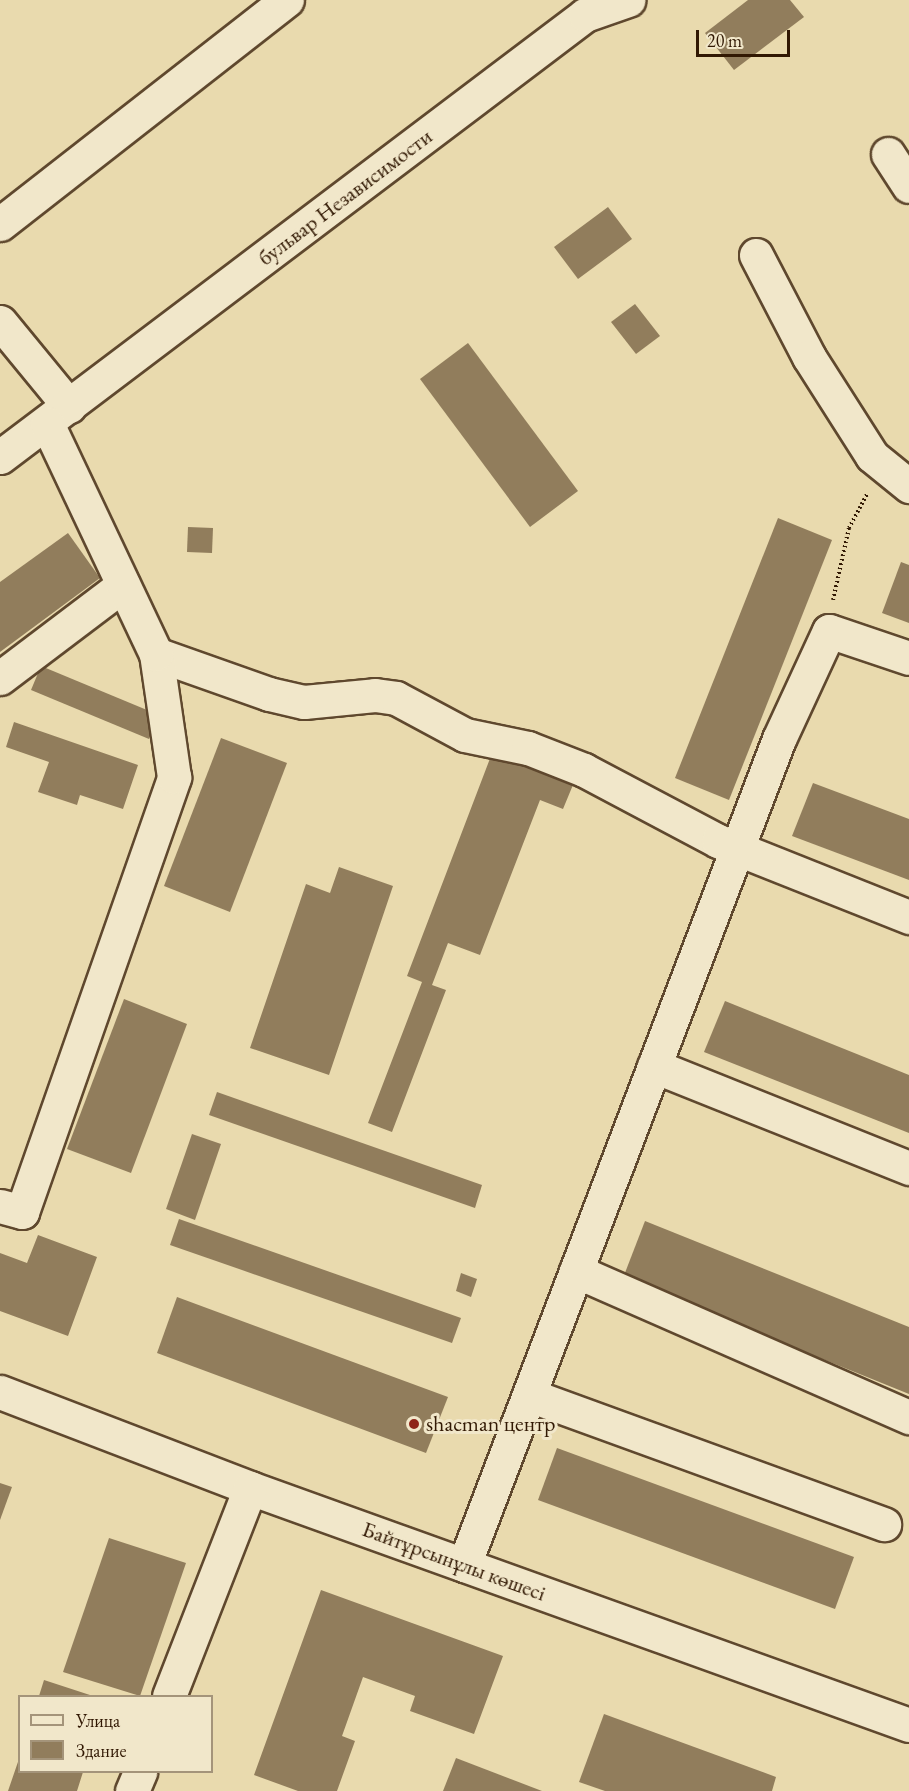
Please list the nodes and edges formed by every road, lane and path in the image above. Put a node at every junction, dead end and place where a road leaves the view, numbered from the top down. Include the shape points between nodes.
1 (287, 0) edge
2 (628, 0) edge
3 (888, 154) dead end
4 (909, 186) edge
5 (0, 224) edge
6 (756, 255) dead end
7 (0, 321) edge
8 (58, 414) junction
9 (0, 457) edge
10 (899, 479) edge
11 (123, 585) junction
12 (829, 630) junction
13 (156, 654) junction
14 (909, 658) edge
15 (0, 678) edge
16 (738, 847) junction
17 (909, 917) edge
18 (654, 1066) junction
19 (909, 1168) edge
20 (0, 1206) edge
21 (576, 1271) junction
22 (0, 1392) edge
23 (529, 1395) junction
24 (909, 1416) edge
25 (250, 1488) junction
26 (884, 1524) dead end
27 (464, 1564) junction
28 (169, 1695) edge
29 (909, 1725) edge
30 (140, 1773) edge
31 (132, 1791) edge

1 - 5 street
2 - 8 street, бульвар Независимости via 585,15
3 - 4 street
6 - 10 street via 809,357 873,456
7 - 8 street
8 - 9 street, бульвар Независимости
8 - 11 street
10 - 12 path via 867,492 849,528
11 - 13 street
11 - 15 street
12 - 14 street
12 - 16 street via 779,739
13 - 16 street via 269,694 304,702 375,695 396,698 465,735 528,748 584,770 718,842
13 - 20 street via 174,777 22,1212
16 - 17 street
16 - 18 street
18 - 19 street
18 - 21 street
21 - 23 street
21 - 24 street
22 - 25 street, Байтұрсынұлы көшесі
23 - 26 street
23 - 27 street
25 - 27 street, Байтұрсынұлы көшесі
25 - 28 street
27 - 29 street, Байтұрсынұлы көшесі
30 - 31 street

